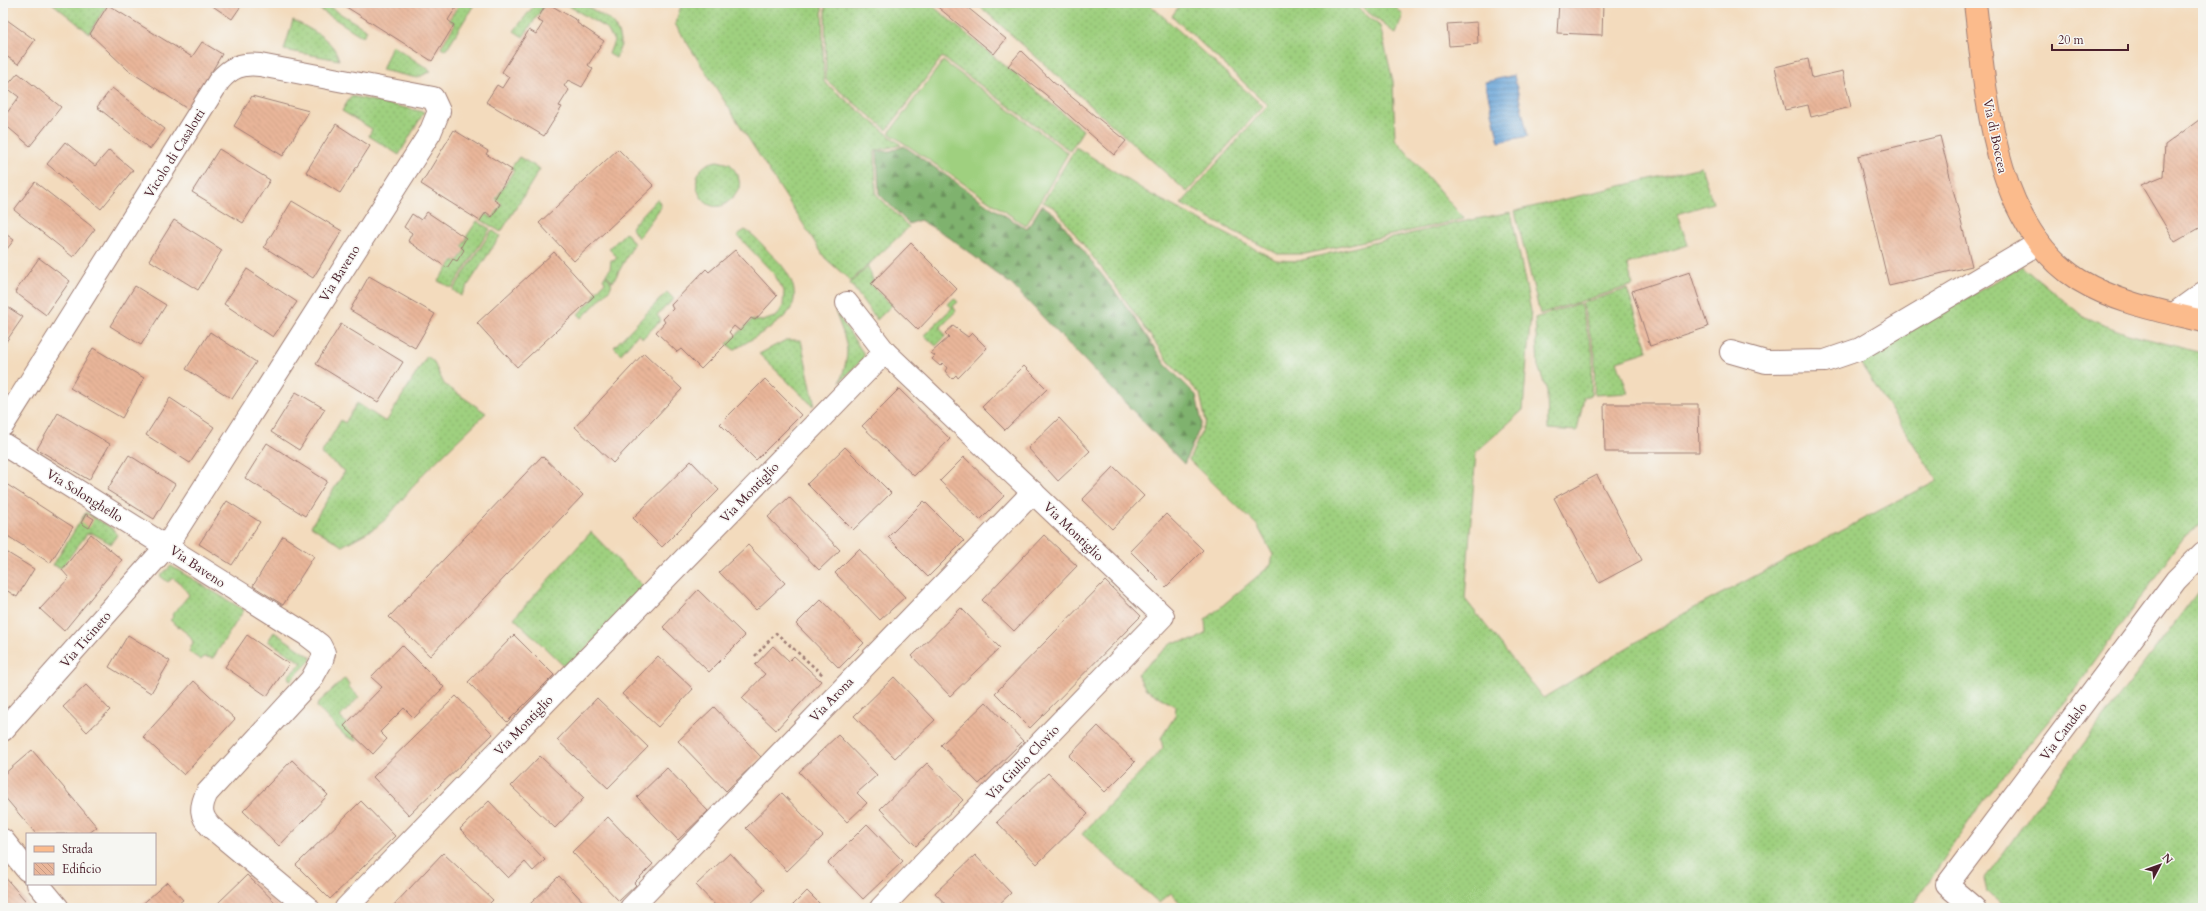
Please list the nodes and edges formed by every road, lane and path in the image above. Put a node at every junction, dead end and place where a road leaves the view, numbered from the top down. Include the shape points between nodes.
1 (1975, 3) edge
2 (439, 111) joint
3 (2039, 243) junction
4 (2203, 293) edge
5 (847, 303) dead end
6 (2174, 314) junction
7 (2203, 321) edge
8 (885, 352) junction
9 (1731, 352) dead end
10 (3, 425) edge
11 (3, 444) edge
12 (1033, 492) junction
13 (166, 547) junction
14 (2203, 553) edge
15 (1163, 616) joint
16 (755, 656) dead end
17 (829, 681) dead end
18 (3, 730) edge
19 (3, 840) edge
20 (26, 869) edge
21 (39, 885) edge
22 (58, 908) edge
23 (308, 908) edge
24 (346, 908) edge
25 (631, 908) edge
26 (881, 908) edge
27 (1974, 908) edge

1 - 3 main road, Via di Boccea via 1997,152 2012,198
2 - 10 street, Vicolo di Casalotti via 433,98 260,65 248,64 232,69 220,81
2 - 13 street, Via Baveno via 430,133
3 - 6 main road, Via di Boccea via 2068,272 2090,286 2132,303
3 - 9 street via 1860,349 1825,361 1766,362
4 - 6 street
5 - 8 street
6 - 7 main road, Via di Boccea
8 - 12 street, Via Montiglio
8 - 24 street, Via Montiglio
11 - 13 street, Via Solonghello
12 - 15 street, Via Montiglio
12 - 25 street, Via Arona
13 - 18 street, Via Ticineto
13 - 23 street, Via Baveno via 307,635 320,645 324,653 311,680 207,793 201,809 204,819 211,827
14 - 27 street, Via Candelo via 2176,580 1947,885
15 - 26 street, Via Giulio Clovio
16 - 17 path via 776,633
19 - 20 street
21 - 22 street

